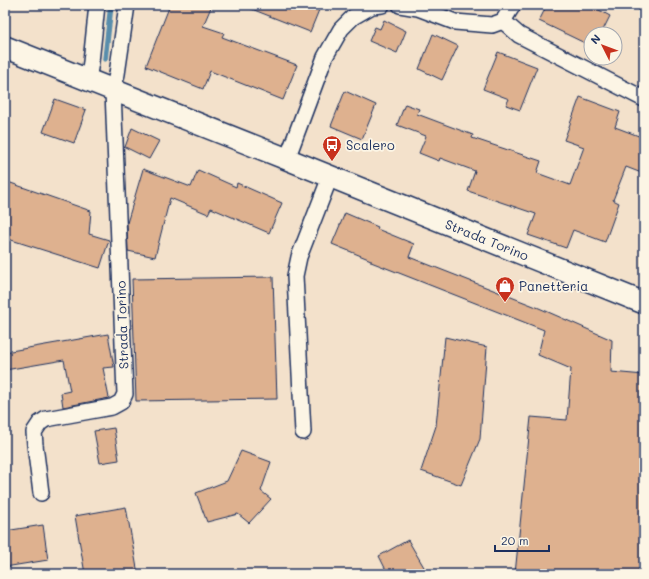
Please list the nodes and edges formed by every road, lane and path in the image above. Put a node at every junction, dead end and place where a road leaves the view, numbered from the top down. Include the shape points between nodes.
1 (97, 5) edge
2 (127, 5) edge
3 (382, 5) edge
4 (400, 5) edge
5 (512, 5) edge
6 (503, 21) junction
7 (5, 47) edge
8 (88, 80) junction
9 (113, 91) junction
10 (644, 99) edge
11 (287, 159) junction
12 (330, 177) junction
13 (644, 304) edge
14 (303, 432) dead end
15 (41, 494) dead end

1 - 8 street
2 - 9 street
3 - 11 street via 372,6 353,17 341,29 325,58
4 - 6 street via 418,8 455,22 492,25
5 - 6 street
6 - 10 street via 519,35
7 - 8 main road, Strada Torino
8 - 9 main road, Strada Torino
9 - 11 main road, Strada Torino
9 - 15 street, Strada Torino via 125,394 121,402 112,407 46,419 40,423 34,432
11 - 12 main road, Strada Torino
12 - 13 main road, Strada Torino
12 - 14 street via 299,257 295,276

